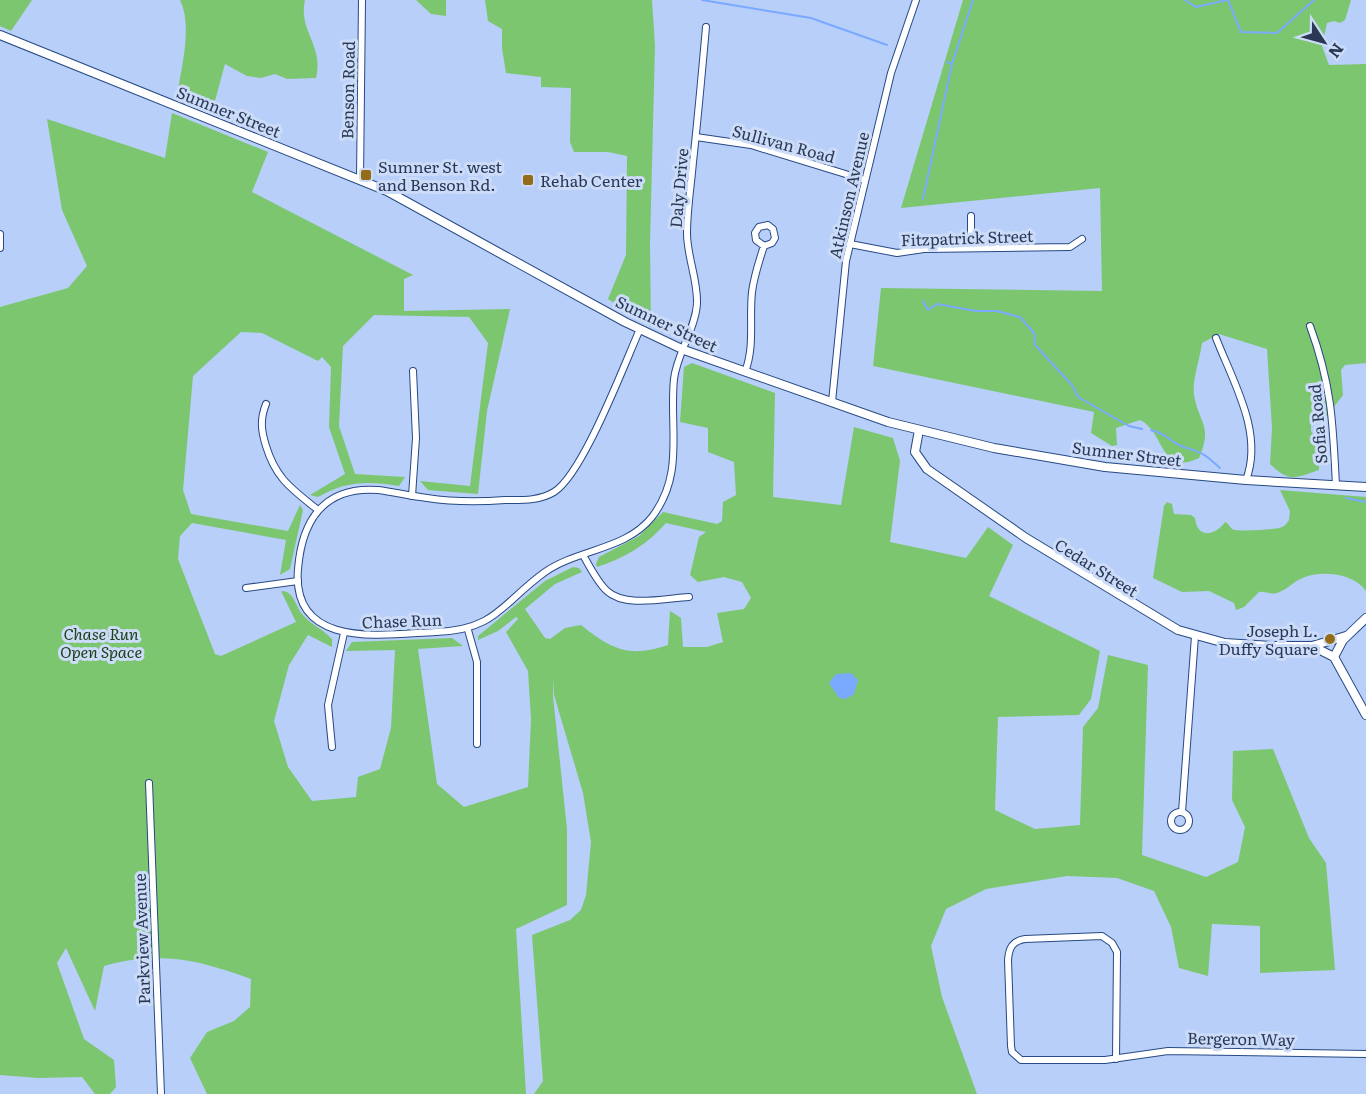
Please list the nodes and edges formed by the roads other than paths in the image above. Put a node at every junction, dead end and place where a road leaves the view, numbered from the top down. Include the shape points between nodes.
1 (362, 0) edge
2 (914, 1) edge
3 (706, 27) dead end
4 (0, 34) edge
5 (696, 137) junction
6 (360, 179) junction
7 (865, 180) junction
8 (971, 216) dead end
9 (0, 234) edge
10 (1082, 239) dead end
11 (850, 244) junction
12 (764, 246) dead end
13 (0, 248) edge
14 (971, 248) junction
15 (1310, 326) dead end
16 (640, 329) junction
17 (1216, 338) dead end
18 (684, 350) junction
19 (413, 371) dead end
20 (745, 372) junction
21 (831, 402) junction
22 (266, 404) dead end
23 (918, 430) junction
24 (1246, 480) junction
25 (1336, 486) junction
26 (1366, 487) edge
27 (412, 496) junction
28 (318, 510) junction
29 (584, 555) junction
30 (298, 581) junction
31 (246, 588) dead end
32 (689, 597) dead end
33 (1366, 618) edge
34 (468, 630) junction
35 (344, 633) junction
36 (1195, 636) junction
37 (1346, 636) junction
38 (1312, 646) junction
39 (1334, 657) junction
40 (1366, 714) edge
41 (477, 744) dead end
42 (332, 747) dead end
43 (149, 783) dead end
44 (1182, 812) dead end
45 (1366, 1054) edge
46 (1116, 1059) junction
47 (161, 1094) edge

1 - 6 street, Benson Road
2 - 7 street, Atkinson Avenue via 891,73
3 - 5 street, Daly Drive
4 - 6 main road, Sumner Street
5 - 7 street, Sullivan Road via 759,147
5 - 18 street, Daly Drive via 687,236 697,304
6 - 16 main road, Sumner Street
7 - 11 street, Atkinson Avenue
8 - 14 street
9 - 13 street
10 - 14 street, Fitzpatrick Street via 1070,247
11 - 14 street, Fitzpatrick Street via 897,252
11 - 21 street, Atkinson Avenue via 842,284
12 - 20 street via 752,292 751,351
15 - 25 street, Sofia Road via 1331,398
16 - 18 main road, Sumner Street
16 - 27 street via 579,465 560,488 541,498 526,500 476,502
17 - 24 street via 1250,427 1251,461
18 - 20 main road, Sumner Street
18 - 29 street, Chase Run via 674,376 674,464 664,495 637,531
19 - 27 street via 416,438
20 - 21 main road, Sumner Street
21 - 23 main road, Sumner Street
22 - 28 street via 261,427 273,469
23 - 24 main road, Sumner Street via 1078,463
23 - 36 street, Cedar Street via 915,452 927,469 1060,560 1166,625
24 - 25 main road, Sumner Street
25 - 26 main road, Sumner Street
27 - 28 street via 352,491 336,496
28 - 30 street, Chase Run via 304,539
29 - 32 street via 614,596
29 - 34 street, Chase Run via 546,571 496,615
30 - 31 street
30 - 35 street, Chase Run via 311,614 327,627
33 - 37 street, Cedar Street
34 - 35 street, Chase Run
34 - 41 street via 477,662
35 - 42 street via 328,705
36 - 38 street, Cedar Street via 1245,645
36 - 44 street
37 - 38 street, Cedar Street
37 - 39 street, Cedar Street
38 - 39 street, Cedar Street
39 - 40 street
43 - 47 street, Parkview Avenue
45 - 46 street, Bergeron Way via 1168,1051
46 - 46 street, Bergeron Way via 1117,952 1113,943 1102,936 1025,939 1013,944 1008,951 1008,987 1011,1046 1016,1056 1027,1060

